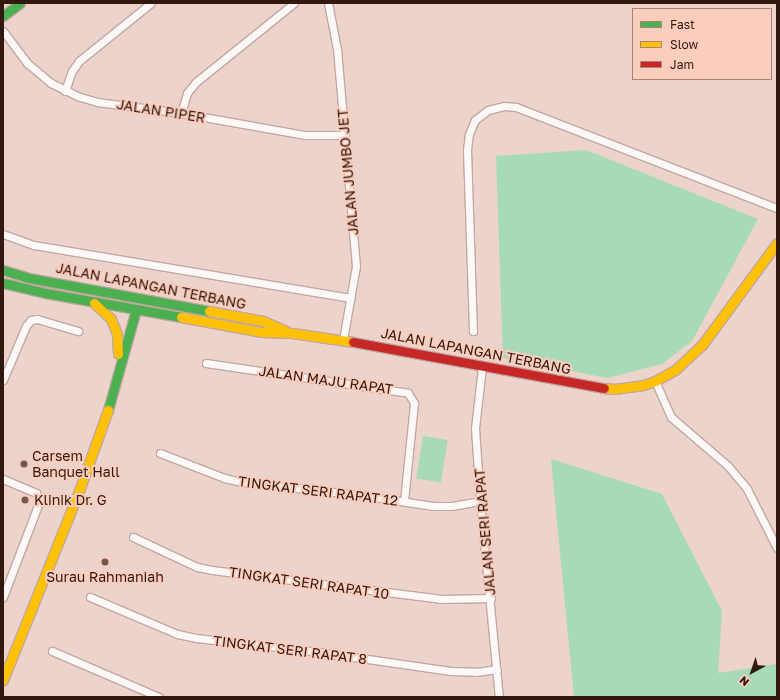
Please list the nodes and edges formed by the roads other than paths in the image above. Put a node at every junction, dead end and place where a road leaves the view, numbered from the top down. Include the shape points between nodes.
1 (20, 3) edge
2 (151, 3) edge
3 (294, 3) edge
4 (328, 3) edge
5 (3, 16) edge
6 (3, 32) edge
7 (66, 91) junction
8 (181, 113) junction
9 (345, 135) junction
10 (777, 208) edge
11 (3, 234) edge
12 (777, 243) edge
13 (3, 270) edge
14 (3, 283) edge
15 (62, 284) junction
16 (351, 298) junction
17 (94, 302) junction
18 (132, 308) junction
19 (227, 314) junction
20 (167, 315) junction
21 (78, 331) dead end
22 (473, 331) dead end
23 (292, 333) junction
24 (128, 337) junction
25 (343, 340) junction
26 (118, 354) junction
27 (206, 363) dead end
28 (482, 367) junction
29 (3, 380) edge
30 (655, 381) junction
31 (160, 453) dead end
32 (3, 479) edge
33 (404, 501) junction
34 (480, 501) junction
35 (133, 537) dead end
36 (777, 548) edge
37 (3, 597) edge
38 (90, 597) dead end
39 (491, 598) junction
40 (52, 651) dead end
41 (3, 666) edge
42 (497, 669) junction
43 (3, 680) edge
44 (160, 697) edge
45 (499, 697) edge

1 - 5 street
2 - 7 street via 79,61 72,71
3 - 8 street via 196,82 187,93
4 - 9 street, JALAN JUMBO JET via 337,49
6 - 7 street, JALAN PIPER via 28,63 51,83
7 - 8 street, JALAN PIPER via 97,102
8 - 9 street, JALAN PIPER via 304,136
9 - 16 street, JALAN JUMBO JET via 356,266
10 - 22 street via 516,107 504,106 488,110 476,120 469,134 467,150
11 - 16 street via 34,245
12 - 30 street, JALAN LAPANGAN TERBANG via 702,345 675,370
13 - 15 street, JALAN LAPANGAN TERBANG
14 - 17 street, JALAN LAPANGAN TERBANG
15 - 18 street
15 - 19 street, JALAN LAPANGAN TERBANG
16 - 25 street, JALAN JUMBO JET
17 - 18 street, JALAN LAPANGAN TERBANG
17 - 26 street via 111,319 117,334
18 - 19 street via 150,304
18 - 20 street, JALAN LAPANGAN TERBANG
18 - 24 street
18 - 26 street
19 - 23 street, JALAN LAPANGAN TERBANG via 263,321
20 - 23 street, JALAN LAPANGAN TERBANG via 261,332
20 - 24 street via 140,318
21 - 29 street via 37,319 31,320
23 - 25 street, JALAN LAPANGAN TERBANG
24 - 43 street via 102,429
25 - 28 street, JALAN LAPANGAN TERBANG
26 - 41 street via 103,412
27 - 33 street, JALAN MAJU RAPAT via 408,393 414,403
28 - 30 street, JALAN LAPANGAN TERBANG via 598,388 615,389
28 - 34 street, JALAN SERI RAPAT via 475,428
30 - 36 street via 671,417 728,466 747,489
31 - 33 street, TINGKAT SERI RAPAT 12 via 232,481
32 - 37 street via 36,494 40,500
33 - 34 street, TINGKAT SERI RAPAT 12 via 440,506
34 - 39 street, JALAN SERI RAPAT
35 - 39 street, TINGKAT SERI RAPAT 10 via 197,567 212,570 440,599
38 - 42 street, TINGKAT SERI RAPAT 8 via 177,634 196,638 451,671 476,672
39 - 42 street, JALAN SERI RAPAT
40 - 44 street
42 - 45 street, JALAN SERI RAPAT

